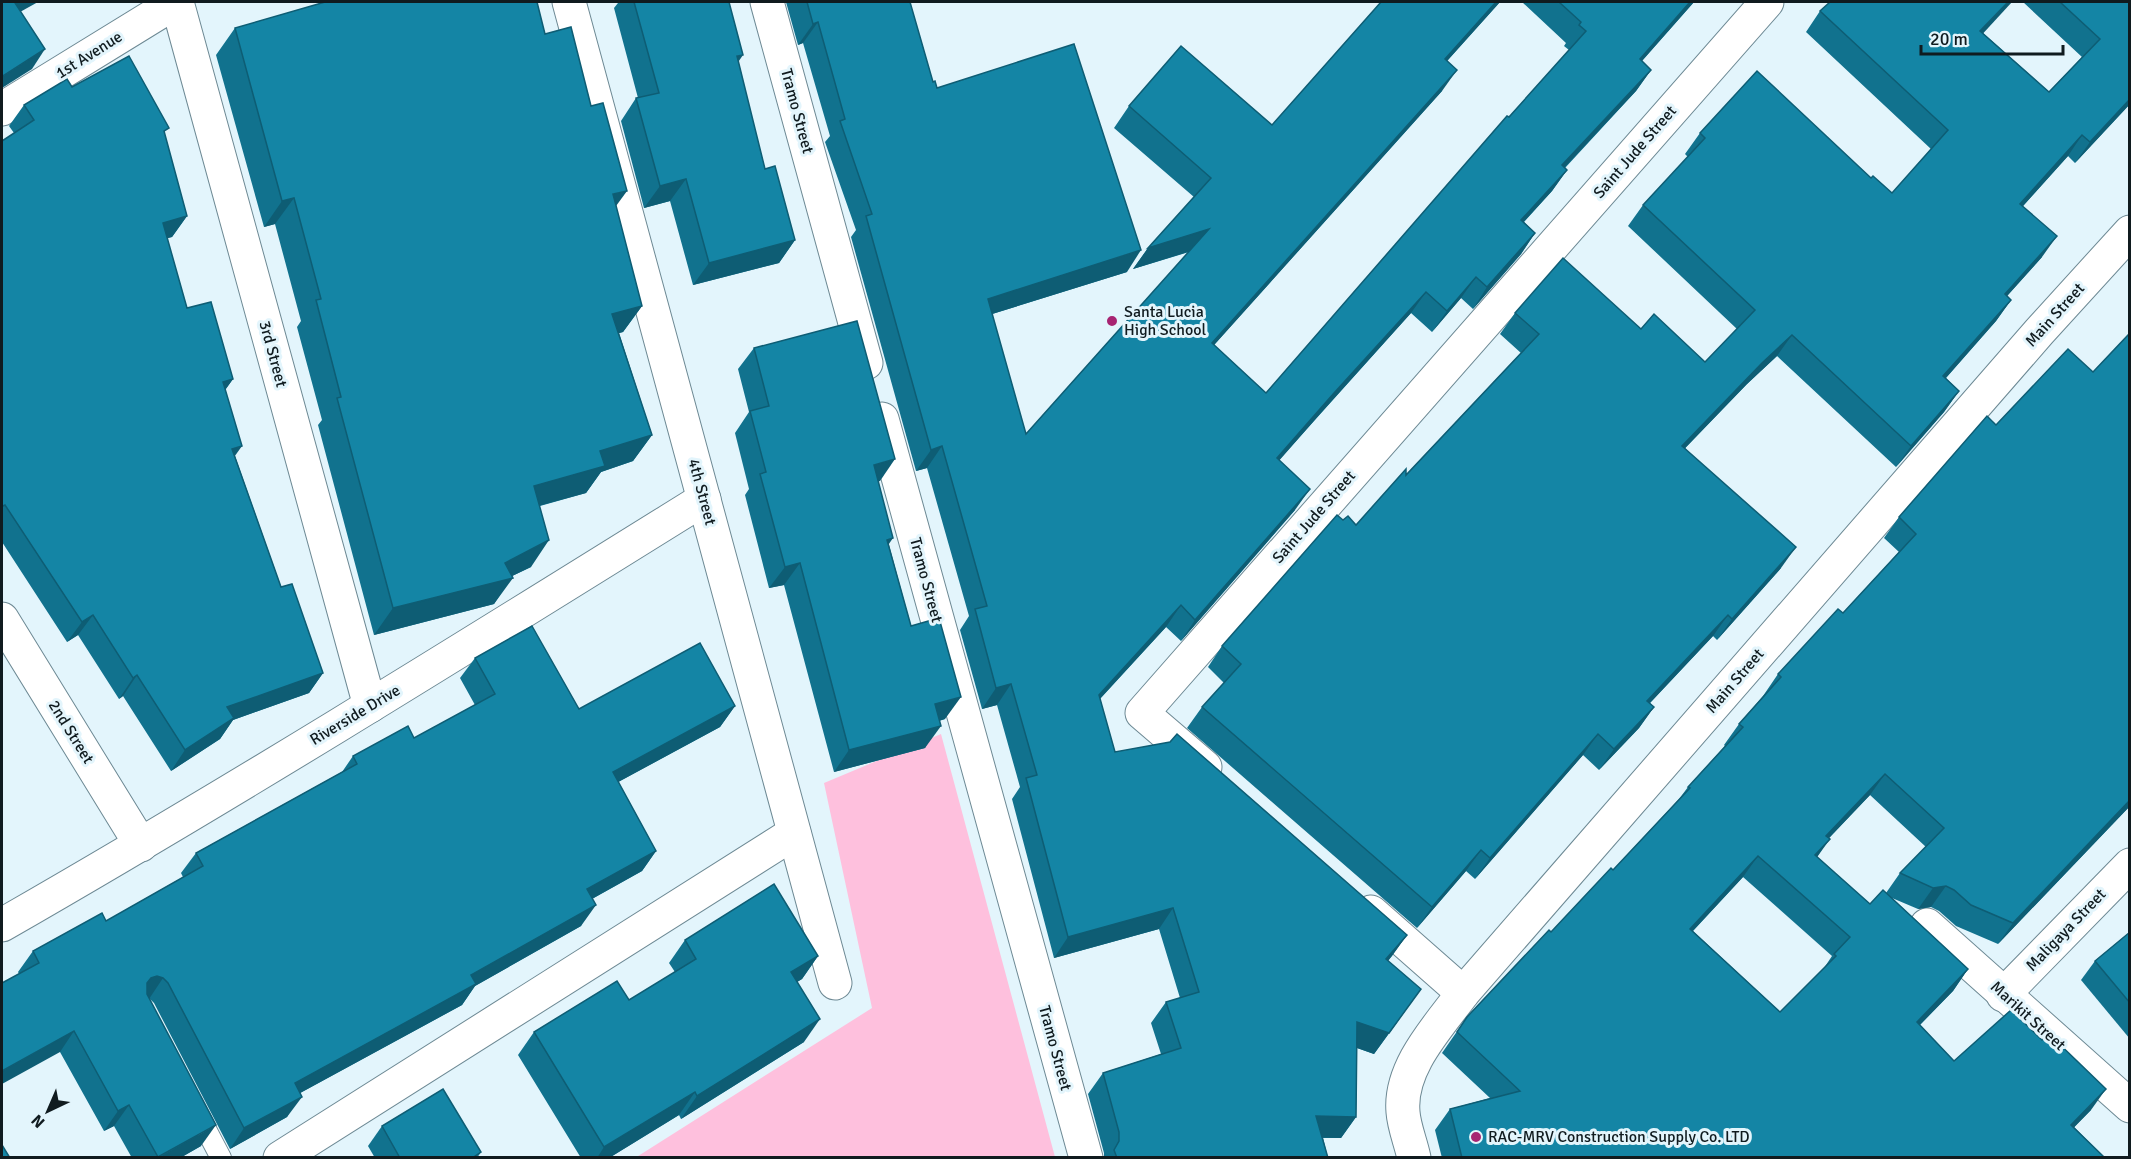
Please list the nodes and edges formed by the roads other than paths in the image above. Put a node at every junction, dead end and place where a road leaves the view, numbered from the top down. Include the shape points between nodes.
1 (176, 2) edge
2 (569, 2) edge
3 (767, 2) edge
4 (1767, 2) edge
5 (2, 109) edge
6 (2130, 232) edge
7 (704, 499) junction
8 (2, 620) edge
9 (370, 706) junction
10 (1232, 790) edge
11 (794, 833) junction
12 (141, 845) junction
13 (2130, 865) edge
14 (1347, 891) edge
15 (2, 925) edge
16 (1927, 925) dead end
17 (835, 983) dead end
18 (1463, 993) junction
19 (2003, 995) junction
20 (188, 1094) edge
21 (2130, 1106) edge
22 (221, 1158) edge
23 (280, 1158) edge
24 (1086, 1158) edge
25 (1414, 1158) edge

1 - 5 street, 1st Avenue
1 - 9 street, 3rd Street
2 - 7 street, 4th Street
3 - 24 street, Tramo Street
4 - 10 street, Saint Jude Street via 1142,712
6 - 18 street, Main Street
7 - 9 street, Riverside Drive
7 - 11 street, 4th Street
8 - 12 street, 2nd Street
9 - 12 street, Riverside Drive
11 - 17 street, 4th Street
11 - 23 street
12 - 15 street, Riverside Drive
13 - 19 street, Maligaya Street
14 - 18 street
16 - 19 street, Marikit Street
18 - 25 street, Main Street via 1420,1052 1406,1083 1403,1111
19 - 21 street, Marikit Street
20 - 22 lane

